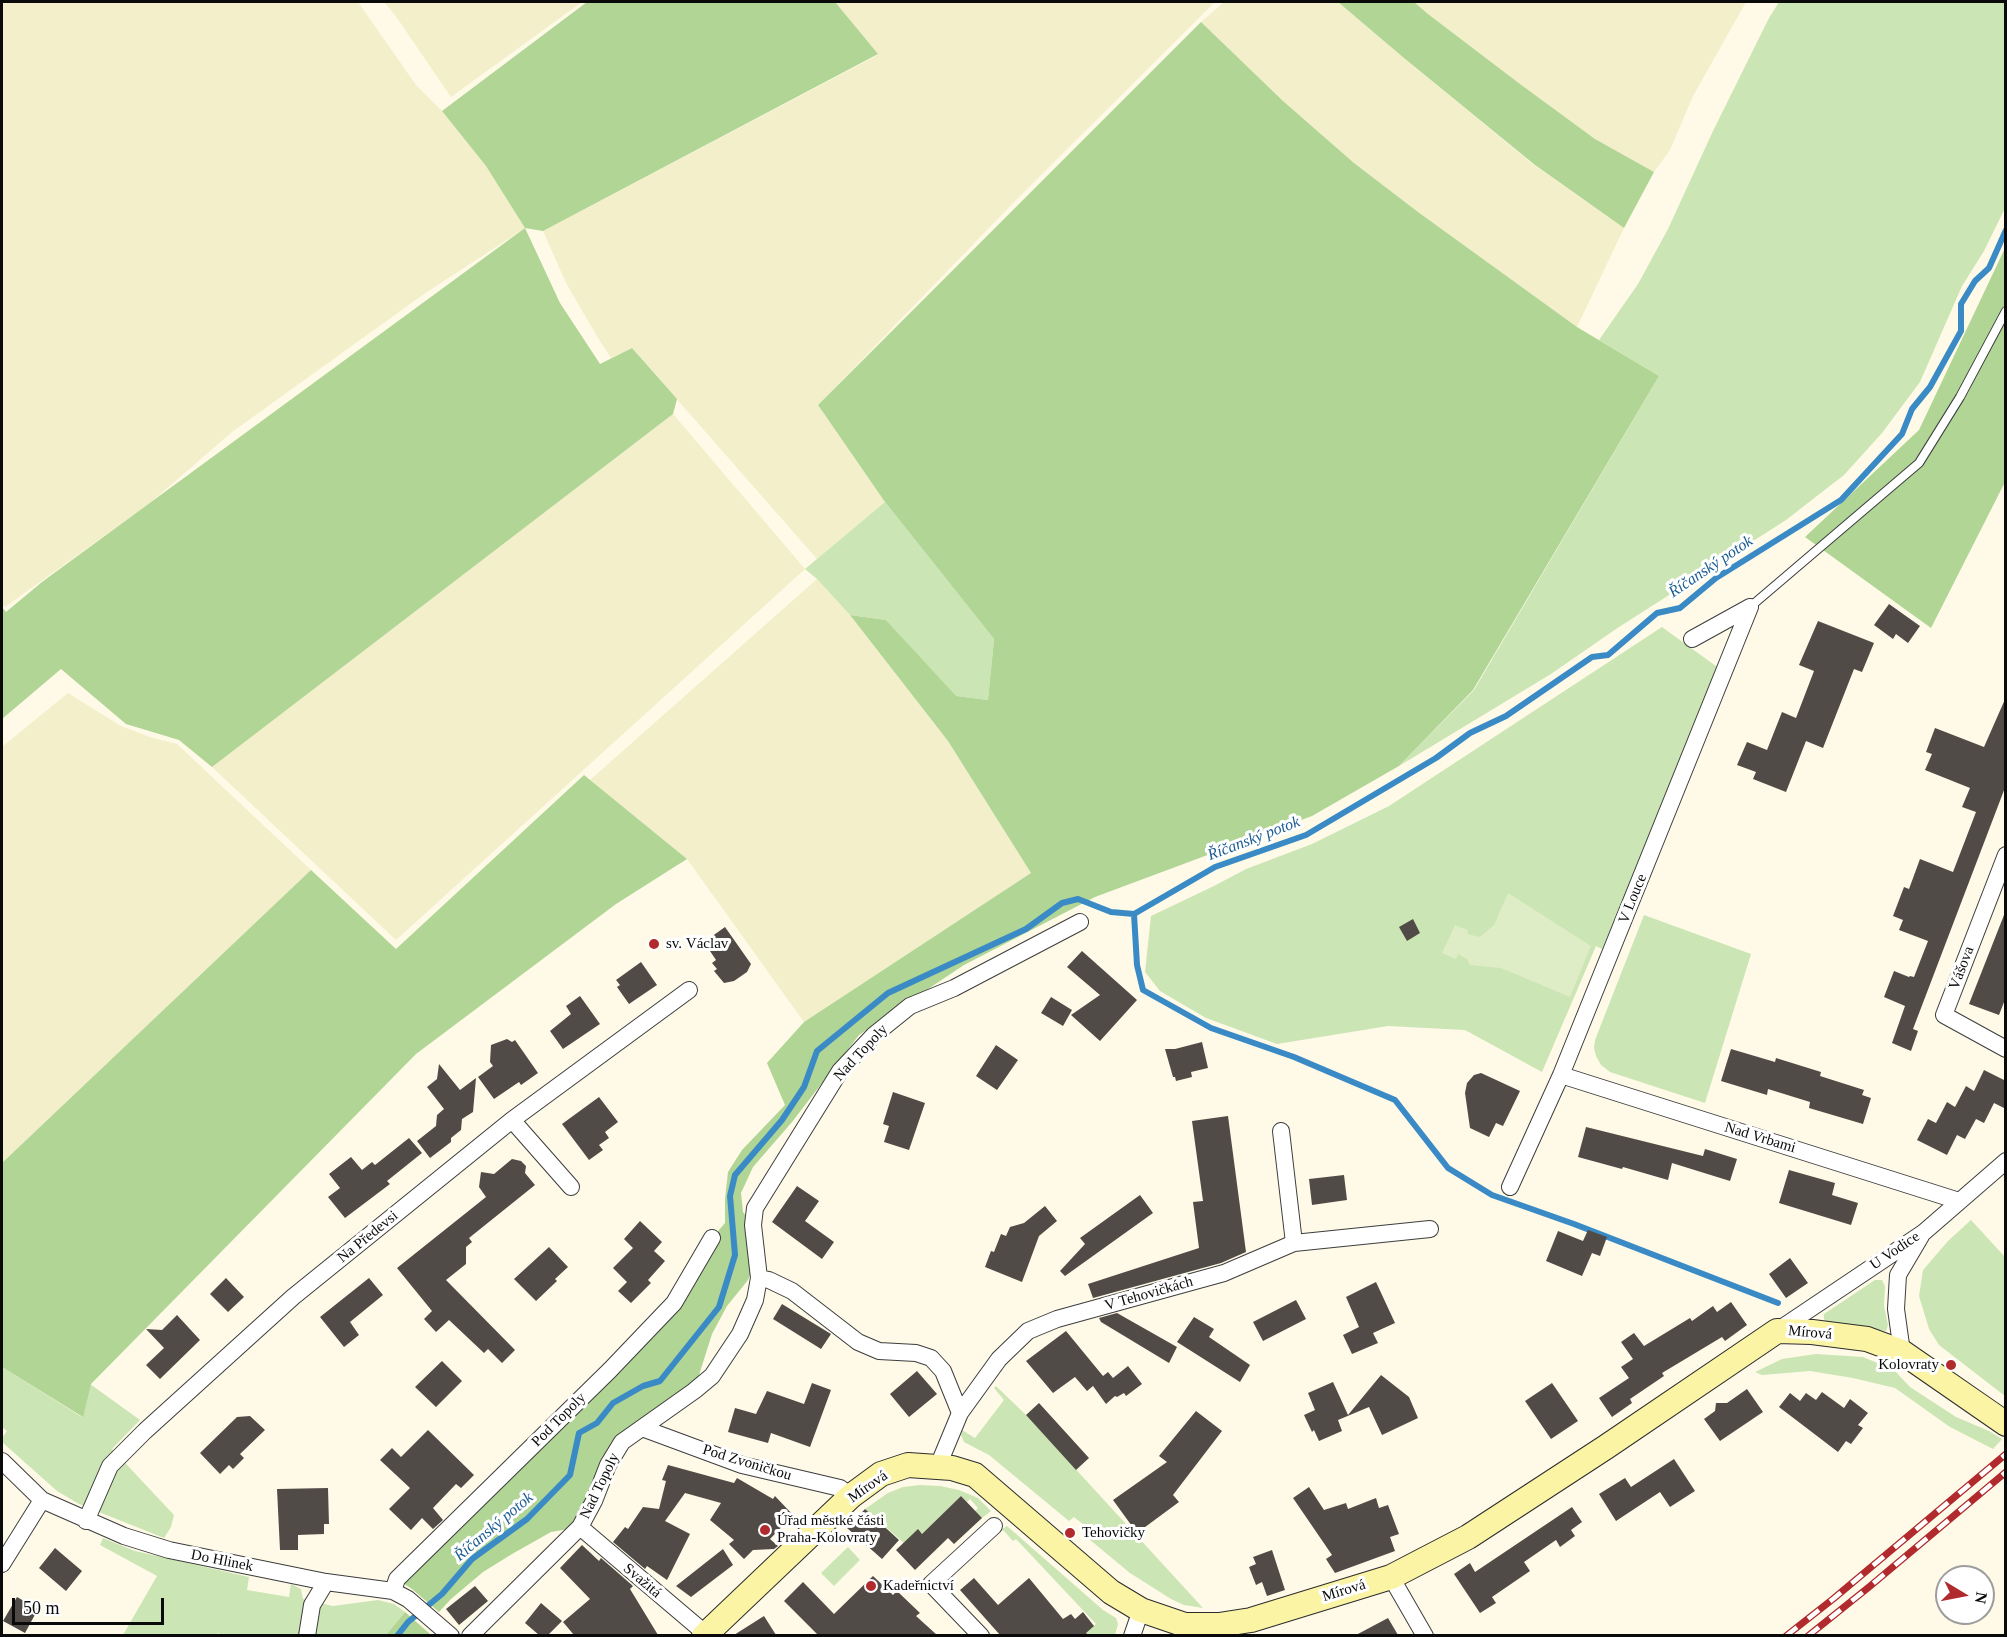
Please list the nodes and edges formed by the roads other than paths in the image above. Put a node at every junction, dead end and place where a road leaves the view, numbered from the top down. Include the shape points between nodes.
1 (2006, 311) edge
2 (1750, 607) junction
3 (1692, 639) dead end
4 (2006, 855) edge
5 (1084, 918) dead end
6 (689, 990) dead end
7 (2006, 1049) edge
8 (1561, 1075) junction
9 (512, 1120) junction
10 (1281, 1131) dead end
11 (2006, 1161) edge
12 (1510, 1187) dead end
13 (571, 1188) dead end
14 (1959, 1201) junction
15 (1430, 1229) dead end
16 (1923, 1233) junction
17 (712, 1238) dead end
18 (1294, 1243) junction
19 (759, 1278) junction
20 (1778, 1331) junction
21 (1902, 1352) junction
22 (960, 1413) junction
23 (2006, 1424) edge
24 (642, 1428) junction
25 (2, 1461) edge
26 (938, 1466) junction
27 (851, 1496) junction
28 (42, 1500) junction
29 (86, 1521) junction
30 (994, 1526) dead end
31 (580, 1527) junction
32 (2, 1563) edge
33 (1390, 1577) junction
34 (326, 1582) junction
35 (400, 1595) junction
36 (1141, 1610) junction
37 (445, 1630) edge
38 (307, 1635) edge
39 (470, 1635) edge
40 (705, 1635) edge
41 (981, 1635) edge
42 (1132, 1635) edge
43 (1425, 1635) edge

1 - 2 lane via 1919,463
2 - 3 street
2 - 8 street, V Louce
4 - 7 street, Vášova via 1944,1015
5 - 19 street, Nad Topoly via 954,988 910,1006 874,1035 840,1071 755,1208
6 - 9 street, Na Předevsi
8 - 12 street, V Louce
8 - 14 street, Nad Vrbami
9 - 13 street
9 - 29 street, Na Předevsi via 293,1298 145,1431 110,1466
10 - 18 street
11 - 14 street, U Vodice
14 - 16 street, U Vodice
15 - 18 street, V Tehovičkách
16 - 20 street, U Vodice
16 - 21 street via 1898,1275 1896,1309
17 - 35 street, Pod Topoly via 674,1303 397,1579
18 - 22 street, V Tehovičkách via 1224,1273 1057,1319 1028,1331 999,1359
19 - 22 street via 792,1291 858,1342 879,1351 931,1358 943,1371
19 - 24 street, Nad Topoly via 755,1300 740,1334 712,1376
20 - 21 street, Mírová via 1867,1340
20 - 33 street, Mírová via 1468,1537
21 - 23 street, Mírová
22 - 26 street, V Tehovičkách
24 - 27 street, Pod Zvoničkou via 742,1465 840,1488
24 - 31 street, Nad Topoly via 622,1442
25 - 28 street, Do Hlinek
26 - 27 street, Mírová via 908,1465 881,1474
26 - 36 street, Mírová via 975,1475 1111,1592
27 - 40 street, Mírová
28 - 29 street, Do Hlinek
28 - 32 street
29 - 34 street, Do Hlinek via 169,1550
30 - 41 street via 931,1584
31 - 39 street, Nad Topoly
31 - 40 street, Svažitá
33 - 36 street, Mírová via 1251,1620 1220,1625 1185,1625
33 - 43 street
34 - 35 street, Do Hlinek
34 - 38 street via 312,1605
35 - 37 street
36 - 42 street

